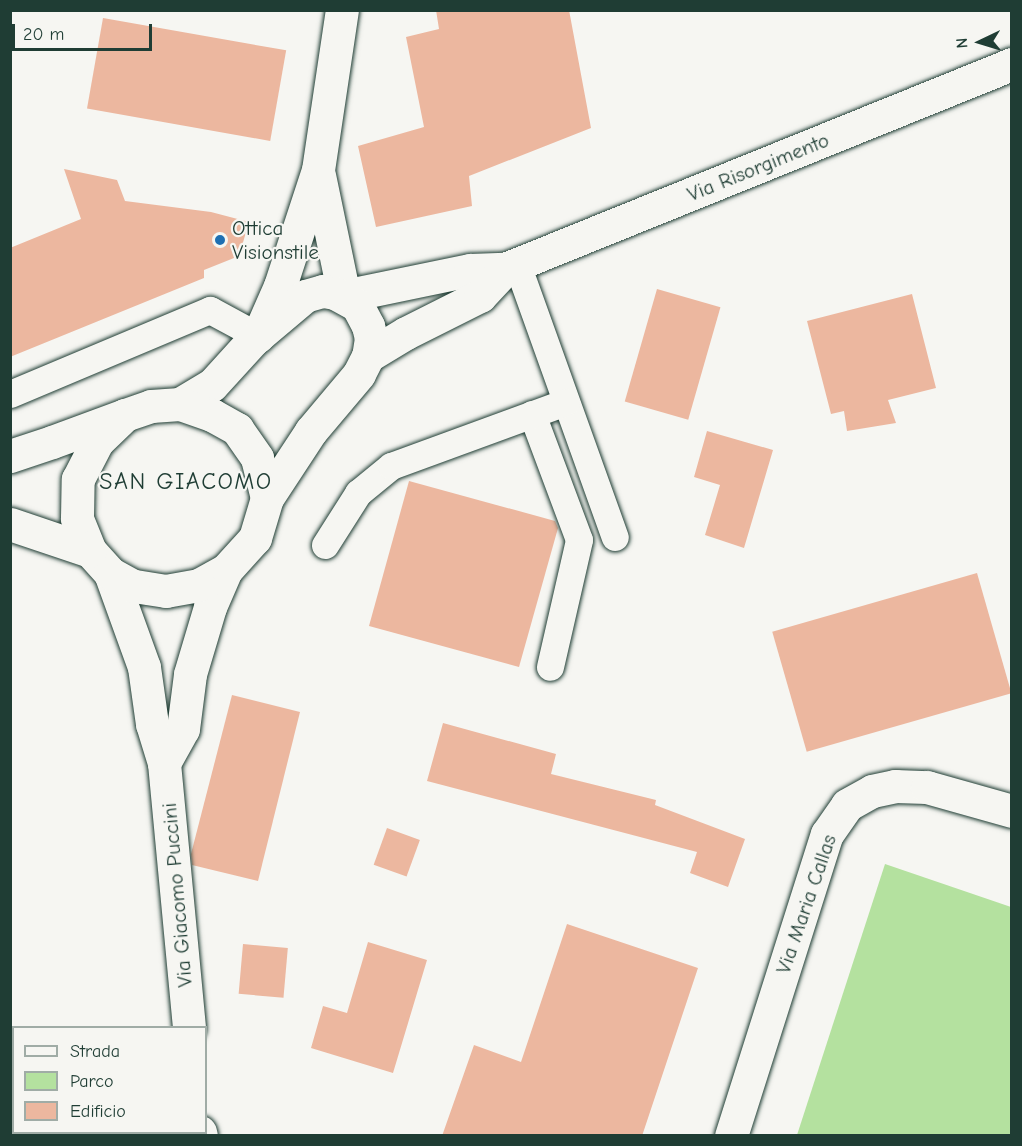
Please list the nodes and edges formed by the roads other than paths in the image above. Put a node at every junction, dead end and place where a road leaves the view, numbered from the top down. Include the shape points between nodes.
1 (332, 12) edge
2 (1011, 64) edge
3 (318, 170) junction
4 (511, 266) junction
5 (344, 296) junction
6 (258, 336) junction
7 (368, 356) junction
8 (10, 394) edge
9 (566, 402) junction
10 (180, 404) junction
11 (532, 414) junction
12 (125, 415) junction
13 (10, 456) edge
14 (267, 498) junction
15 (10, 524) edge
16 (615, 537) dead end
17 (325, 545) dead end
18 (100, 562) junction
19 (226, 570) junction
20 (550, 667) dead end
21 (164, 763) junction
22 (1011, 812) edge
23 (189, 1026) edge
24 (731, 1136) edge

1 - 3 main road
2 - 4 main road, Via Risorgimento
3 - 5 main road
3 - 6 main road via 280,286
4 - 5 main road, Via Risorgimento via 471,270
4 - 7 main road, Via Risorgimento via 480,296
4 - 9 lane
5 - 6 main road, Via Risorgimento via 323,291 305,296
5 - 7 main road via 357,305 368,326
6 - 8 lane via 210,310
6 - 10 main road, Via Risorgimento via 212,385
7 - 14 main road, Via Risorgimento via 359,374 311,431
9 - 11 lane
9 - 16 lane
10 - 12 main road via 151,406
10 - 14 main road via 237,429 257,458
11 - 17 lane via 392,466 358,493
11 - 20 lane via 579,540
12 - 13 main road
12 - 18 main road via 97,442 78,478 77,518
14 - 19 main road via 255,538
15 - 18 main road
18 - 19 main road via 133,586 166,591 200,585
18 - 21 main road, Via Giacomo Puccini via 144,667 152,724
19 - 21 main road via 210,607 190,674 183,729
21 - 23 main road, Via Giacomo Puccini
22 - 24 main road, Via Maria Callas via 916,786 872,790 847,805 827,834

